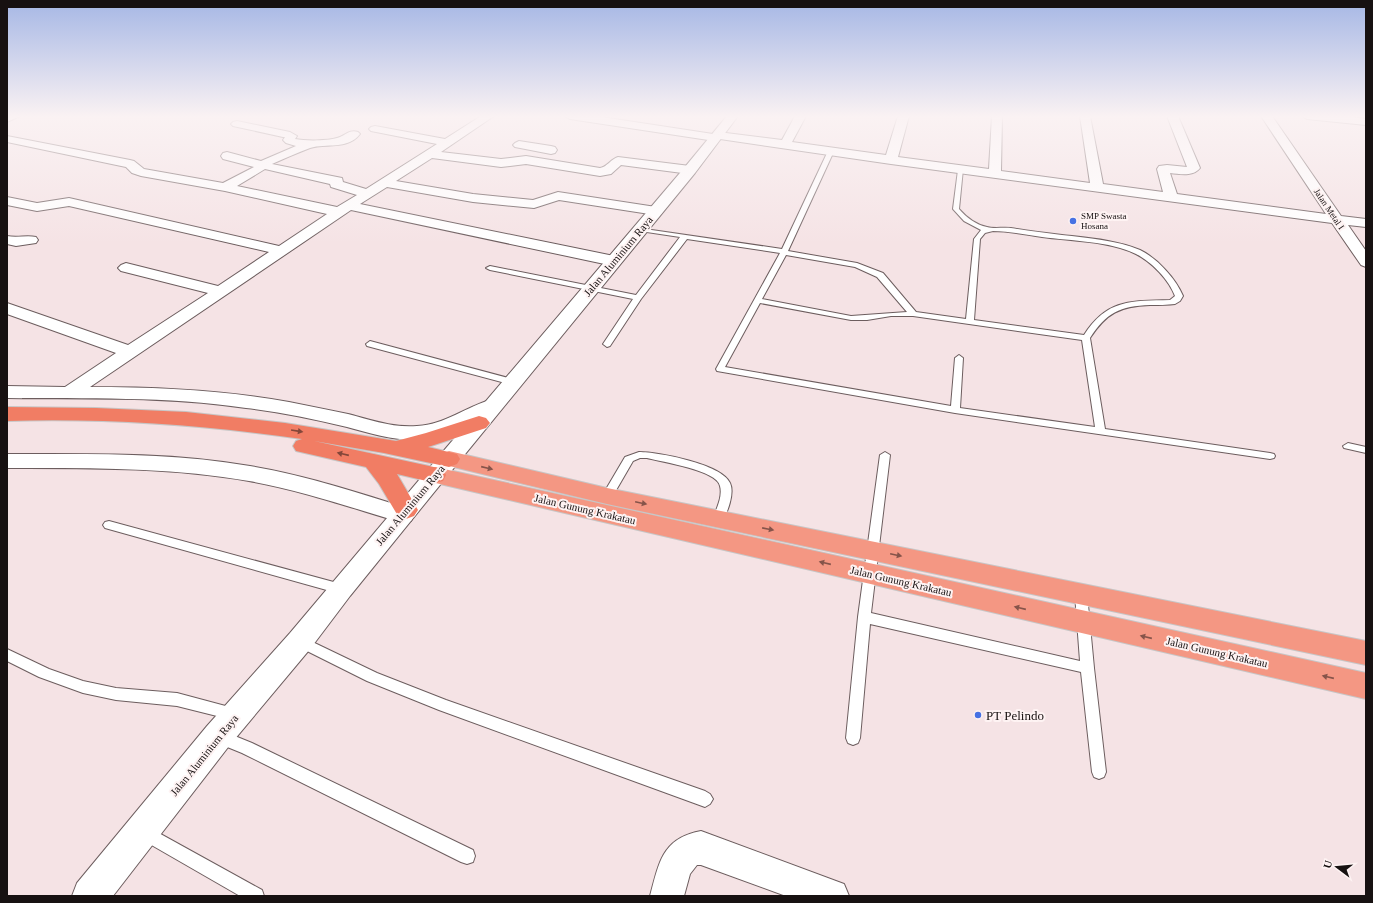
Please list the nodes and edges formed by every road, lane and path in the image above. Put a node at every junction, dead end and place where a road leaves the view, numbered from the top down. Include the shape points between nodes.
1 (101, 158) edge
2 (235, 158) edge
3 (278, 158) edge
4 (426, 158) edge
5 (462, 158) edge
6 (699, 158) edge
7 (828, 158) edge
8 (879, 158) edge
9 (996, 158) edge
10 (1092, 158) edge
11 (1190, 158) edge
12 (1295, 158) edge
13 (603, 159) dead end
14 (891, 160) joint
15 (618, 161) junction
16 (262, 165) junction
17 (690, 170) junction
18 (961, 170) junction
19 (995, 174) junction
20 (387, 183) junction
21 (225, 187) junction
22 (1097, 187) junction
23 (369, 194) junction
24 (1171, 197) junction
25 (7, 201) edge
26 (344, 209) junction
27 (656, 211) junction
28 (1335, 218) junction
29 (1366, 223) edge
30 (640, 229) junction
31 (987, 230) junction
32 (685, 236) junction
33 (7, 240) edge
34 (31, 240) dead end
35 (282, 251) junction
36 (784, 252) junction
37 (614, 261) junction
38 (1366, 262) edge
39 (126, 268) dead end
40 (490, 268) dead end
41 (590, 289) junction
42 (221, 291) junction
43 (638, 298) junction
44 (758, 300) junction
45 (7, 308) edge
46 (913, 314) junction
47 (970, 323) junction
48 (1086, 338) junction
49 (370, 344) dead end
50 (607, 344) dead end
51 (129, 352) junction
52 (959, 358) dead end
53 (512, 382) junction
54 (7, 392) edge
55 (69, 393) junction
56 (493, 405) junction
57 (955, 410) junction
58 (7, 414) edge
59 (479, 423) junction
60 (7, 427) edge
61 (1101, 432) junction
62 (1348, 446) dead end
63 (397, 447) junction
64 (1366, 450) edge
65 (885, 455) dead end
66 (1270, 456) dead end
67 (7, 461) edge
68 (373, 461) junction
69 (442, 467) junction
70 (607, 496) junction
71 (404, 512) junction
72 (718, 519) junction
73 (109, 525) dead end
74 (871, 562) junction
75 (341, 589) junction
76 (1081, 594) junction
77 (864, 617) junction
78 (1084, 623) junction
79 (300, 641) junction
80 (1366, 653) edge
81 (7, 655) edge
82 (1087, 668) junction
83 (1366, 686) edge
84 (237, 715) junction
85 (218, 736) junction
86 (853, 738) dead end
87 (1099, 772) dead end
88 (705, 799) dead end
89 (142, 832) junction
90 (467, 856) dead end
91 (90, 896) edge
92 (256, 896) edge
93 (667, 896) edge
94 (832, 896) edge

1 - 21 street via 130,164 142,172
2 - 16 street
3 - 16 street
4 - 20 street
5 - 15 street via 497,163 527,160 600,172 607,171
6 - 17 street, Jalan Aluminium Raya
7 - 36 lane
8 - 14 street
9 - 19 street
10 - 22 street
11 - 24 street via 1194,168 1190,170 1163,170
12 - 28 street, Jalan Metal I
13 - 15 street
14 - 18 street
15 - 17 street
16 - 21 street
16 - 23 street via 337,181 336,184
17 - 27 street, Jalan Aluminium Raya
18 - 19 street
18 - 31 lane via 956,209 968,221
19 - 22 street
20 - 23 street
20 - 27 street via 473,198 530,204 558,196
21 - 26 street
22 - 24 street
23 - 26 street
24 - 28 street
25 - 35 street via 37,207 69,202
26 - 35 street
26 - 37 street
27 - 30 street, Jalan Aluminium Raya
28 - 29 street
28 - 38 street, Jalan Metal I
30 - 32 lane
30 - 37 street, Jalan Aluminium Raya
31 - 47 lane via 977,238
31 - 48 lane via 1005,230 1133,250 1145,256 1175,287 1179,296 1172,302 1131,304 1114,308 1098,321
32 - 36 lane
32 - 43 lane
33 - 34 street
35 - 42 street
36 - 44 lane
36 - 46 lane via 857,266 874,272
37 - 41 street, Jalan Aluminium Raya
39 - 42 street
40 - 41 lane
41 - 43 lane
41 - 53 street, Jalan Aluminium Raya
42 - 51 street
43 - 50 lane
44 - 46 lane via 851,318
44 - 57 lane via 720,369
45 - 51 street
46 - 47 lane
47 - 48 lane
48 - 61 lane
49 - 53 lane
51 - 55 street
52 - 57 lane
53 - 56 street, Jalan Aluminium Raya
54 - 55 street
55 - 56 street via 139,393 205,397 260,404 403,433 428,431 467,419
56 - 59 street, Jalan Aluminium Raya
57 - 61 lane
58 -> 63 highway via 88,414 218,422 279,428
59 - 63 highway via 431,440
59 - 69 street, Jalan Aluminium Raya
68 -> 60 highway via 220,433 101,426
61 - 66 lane
62 - 64 lane
63 - 69 highway
65 - 74 lane
67 - 71 street via 135,462 243,472 296,483
68 - 69 highway
68 - 71 highway via 391,484
69 -> 70 highway, Jalan Gunung Krakatau
69 - 71 street, Jalan Aluminium Raya
74 -> 69 highway, Jalan Gunung Krakatau
70 -> 72 highway, Jalan Gunung Krakatau
70 - 72 lane via 629,459 647,455 705,469 721,478 725,483 726,492
71 - 75 street, Jalan Aluminium Raya
72 -> 74 highway, Jalan Gunung Krakatau
73 - 75 lane
74 -> 76 highway, Jalan Gunung Krakatau
74 - 77 lane
78 -> 74 highway, Jalan Gunung Krakatau
75 - 79 street, Jalan Aluminium Raya
76 - 78 lane
76 - 80 highway, Jalan Gunung Krakatau
77 - 82 lane
77 - 86 lane
78 - 82 lane
83 -> 78 highway, Jalan Gunung Krakatau
79 - 84 street, Jalan Aluminium Raya
79 - 88 lane via 372,677 444,706
81 - 84 lane via 54,678 80,687 110,693 193,702
82 - 87 lane
84 - 85 street, Jalan Aluminium Raya
85 - 89 street, Jalan Aluminium Raya
85 - 90 lane
89 - 91 street, Jalan Aluminium Raya
89 - 92 lane
93 - 94 street via 677,863 688,850 701,848

